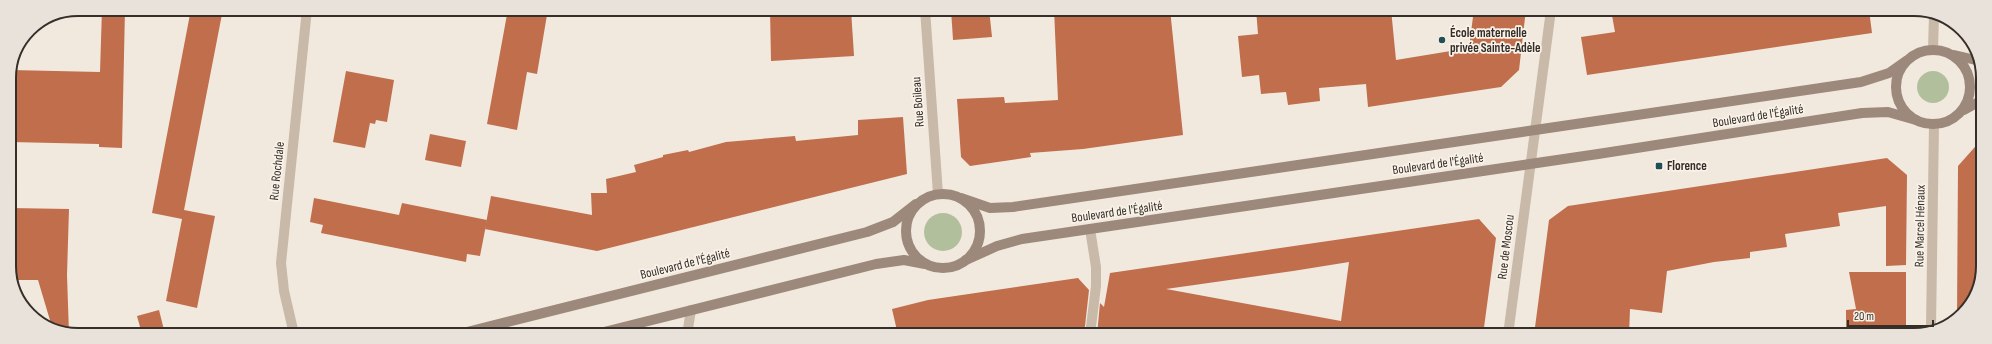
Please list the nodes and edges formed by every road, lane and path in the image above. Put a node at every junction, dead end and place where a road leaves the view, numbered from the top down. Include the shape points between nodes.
1 (306, 16) edge
2 (925, 16) edge
3 (1550, 16) edge
4 (1934, 19) edge
5 (1933, 50) junction
6 (1950, 54) junction
7 (1973, 59) edge
8 (1906, 62) junction
9 (1976, 104) edge
10 (1962, 112) junction
11 (1916, 120) junction
12 (1934, 124) junction
13 (1534, 130) junction
14 (1530, 164) junction
15 (938, 194) junction
16 (961, 198) junction
17 (916, 204) junction
18 (1090, 229) junction
19 (966, 260) junction
20 (925, 264) junction
21 (691, 310) junction
22 (1931, 325) edge
23 (293, 328) edge
24 (479, 328) edge
25 (617, 328) edge
26 (688, 328) edge
27 (1091, 328) edge
28 (1509, 328) edge

1 - 23 street, Rue Rochdale via 281,263
2 - 15 street, Rue Boileau
3 - 13 street, Rue de Moscou
4 - 5 street
5 - 6 main road
5 - 8 main road via 1916,54
6 - 7 main road
6 - 10 main road via 1964,66 1969,77 1970,95
8 - 11 main road via 1897,78 1896,90 1902,108
8 - 13 main road, Boulevard de l'Égalité via 1889,73 1861,82
9 - 10 main road
10 - 12 main road via 1952,120
11 - 12 main road
11 - 14 main road, Boulevard de l'Égalité via 1879,111
12 - 22 street, Rue Marcel Hénaux
13 - 14 street, Rue de Moscou
13 - 16 main road, Boulevard de l'Égalité via 1013,207 990,208
14 - 18 main road, Boulevard de l'Égalité
14 - 28 street, Rue de Moscou
15 - 16 main road via 950,194
15 - 17 main road via 926,197
16 - 19 main road via 974,211 980,228 977,246
17 - 20 main road via 906,221 906,240 914,256
17 - 24 main road, Boulevard de l'Égalité via 893,222 867,232
18 - 19 main road, Boulevard de l'Égalité via 1007,242
18 - 27 street via 1096,267
19 - 20 main road via 943,269
20 - 21 main road via 904,260 876,264
21 - 25 main road
21 - 26 street

